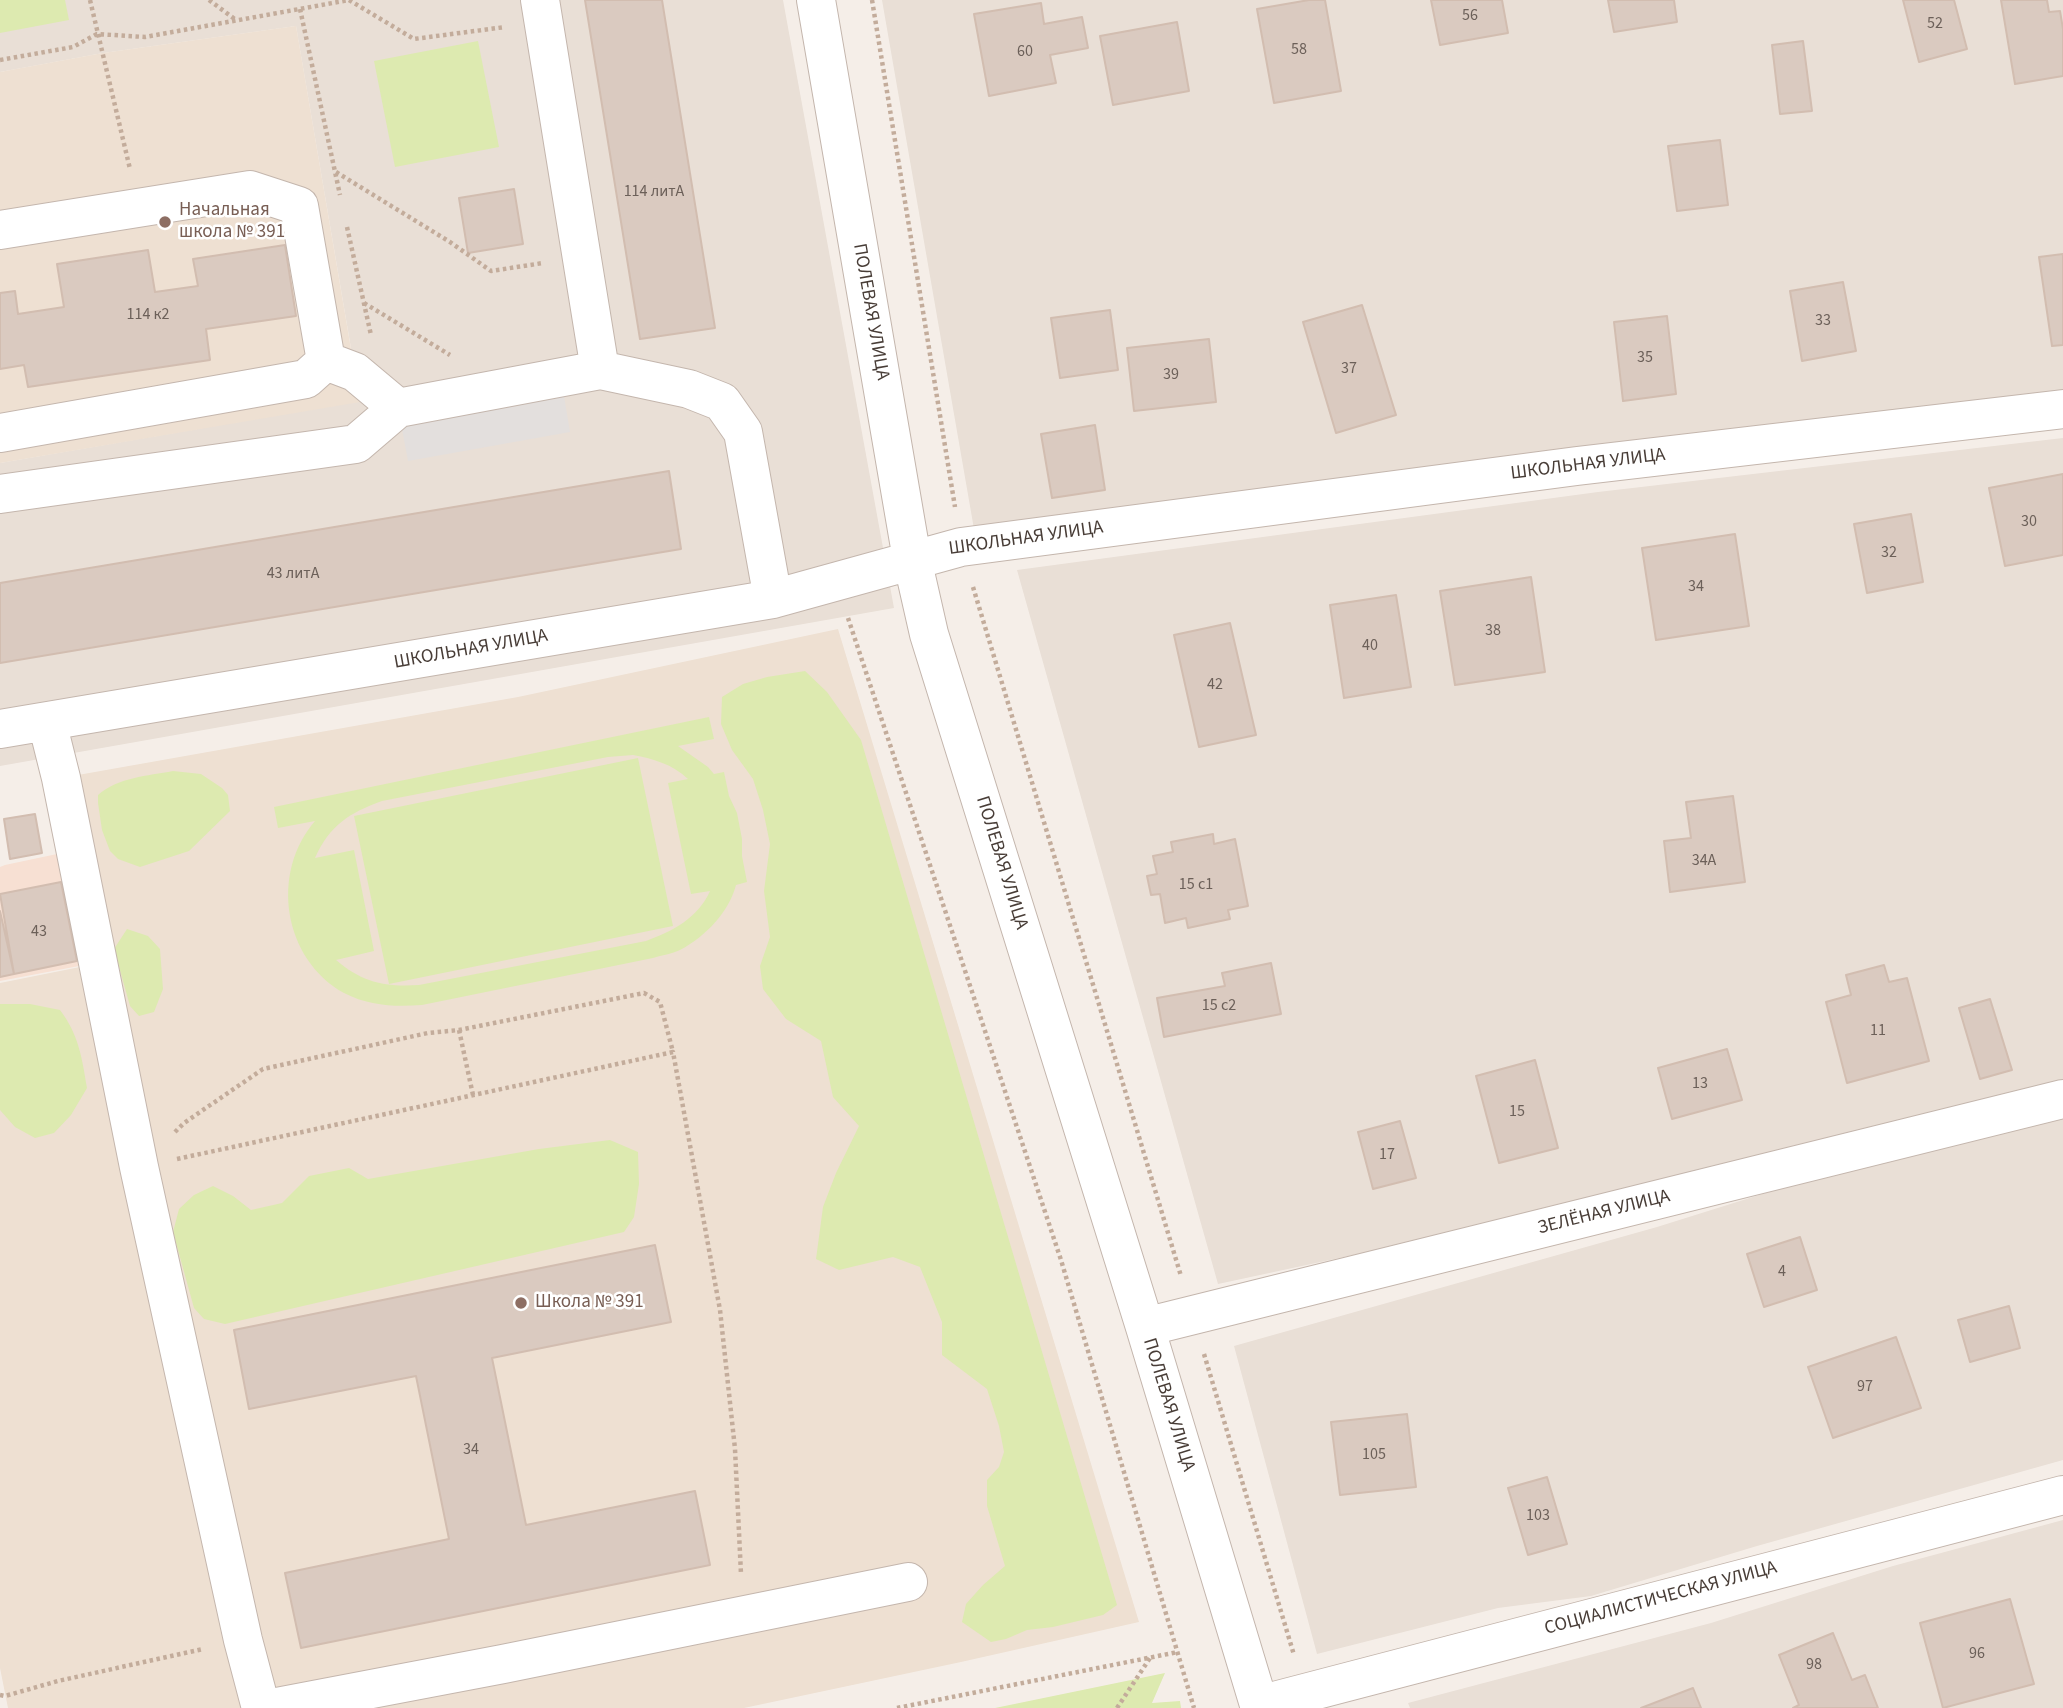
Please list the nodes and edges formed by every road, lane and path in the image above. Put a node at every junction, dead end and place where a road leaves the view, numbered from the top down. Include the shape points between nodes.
1 (90, 0) edge
2 (209, 0) edge
3 (349, 0) edge
4 (816, 0) edge
5 (872, 0) edge
6 (538, 7) edge
7 (300, 9) junction
8 (237, 20) junction
9 (97, 34) junction
10 (0, 60) edge
11 (335, 172) junction
12 (341, 198) dead end
13 (139, 208) junction
14 (347, 224) dead end
15 (0, 230) edge
16 (582, 258) junction
17 (364, 303) junction
18 (372, 340) dead end
19 (436, 347) dead end
20 (326, 361) junction
21 (600, 370) junction
22 (398, 408) junction
23 (2063, 409) edge
24 (0, 433) edge
25 (0, 494) edge
26 (961, 547) junction
27 (912, 559) junction
28 (836, 582) junction
29 (773, 599) junction
30 (47, 722) junction
31 (0, 729) edge
32 (459, 1030) junction
33 (673, 1052) junction
34 (473, 1095) junction
35 (2063, 1100) edge
36 (138, 1167) junction
37 (1193, 1315) junction
38 (1145, 1327) junction
39 (2063, 1495) edge
40 (908, 1582) dead end
41 (746, 1615) junction
42 (243, 1640) junction
43 (1178, 1652) junction
44 (1150, 1657) junction
45 (1305, 1692) junction
46 (0, 1695) edge
47 (1259, 1706) edge
48 (261, 1708) edge
49 (272, 1708) edge
50 (897, 1708) edge
51 (1117, 1708) edge
52 (1194, 1708) edge

1 - 9 path
2 - 8 path
3 - 6 path via 414,39
3 - 7 path
4 - 27 street, ПОЛЕВАЯ УЛИЦА
5 - 26 path
6 - 16 street
7 - 8 path
7 - 11 path
8 - 9 path via 145,37
9 - 10 path via 73,47
9 - 13 path
11 - 12 path
11 - 16 path via 491,271
13 - 15 street
13 - 20 street via 250,190 299,206
14 - 17 path
16 - 21 street
17 - 18 path
17 - 19 path
20 - 22 street via 355,373
20 - 24 street via 306,379
21 - 22 street
21 - 29 street via 689,389 722,402 743,432
22 - 25 street via 356,444
23 - 26 street, ШКОЛЬНАЯ УЛИЦА via 1577,466
26 - 27 street, ШКОЛЬНАЯ УЛИЦА
26 - 37 path
27 - 28 street, ШКОЛЬНАЯ УЛИЦА
27 - 38 street, ПОЛЕВАЯ УЛИЦА via 929,635
28 - 29 street, ШКОЛЬНАЯ УЛИЦА
28 - 43 path via 1061,1260
29 - 30 street, ШКОЛЬНАЯ УЛИЦА
30 - 31 street, ШКОЛЬНАЯ УЛИЦА
30 - 36 street
32 - 33 path via 644,993 660,1002
32 - 34 path
32 - 36 path via 263,1069 184,1123
33 - 34 path
33 - 41 path via 720,1310
34 - 36 path
35 - 37 street, ЗЕЛЁНАЯ УЛИЦА
36 - 42 street
37 - 38 street, ЗЕЛЁНАЯ УЛИЦА
37 - 45 path
38 - 47 street, ПОЛЕВАЯ УЛИЦА
39 - 45 street, СОЦИАЛИСТИЧЕСКАЯ УЛИЦА
40 - 41 street
41 - 49 street
42 - 46 path
42 - 48 street
43 - 44 path
43 - 52 path
44 - 50 path
44 - 51 path
45 - 47 street, СОЦИАЛИСТИЧЕСКАЯ УЛИЦА

